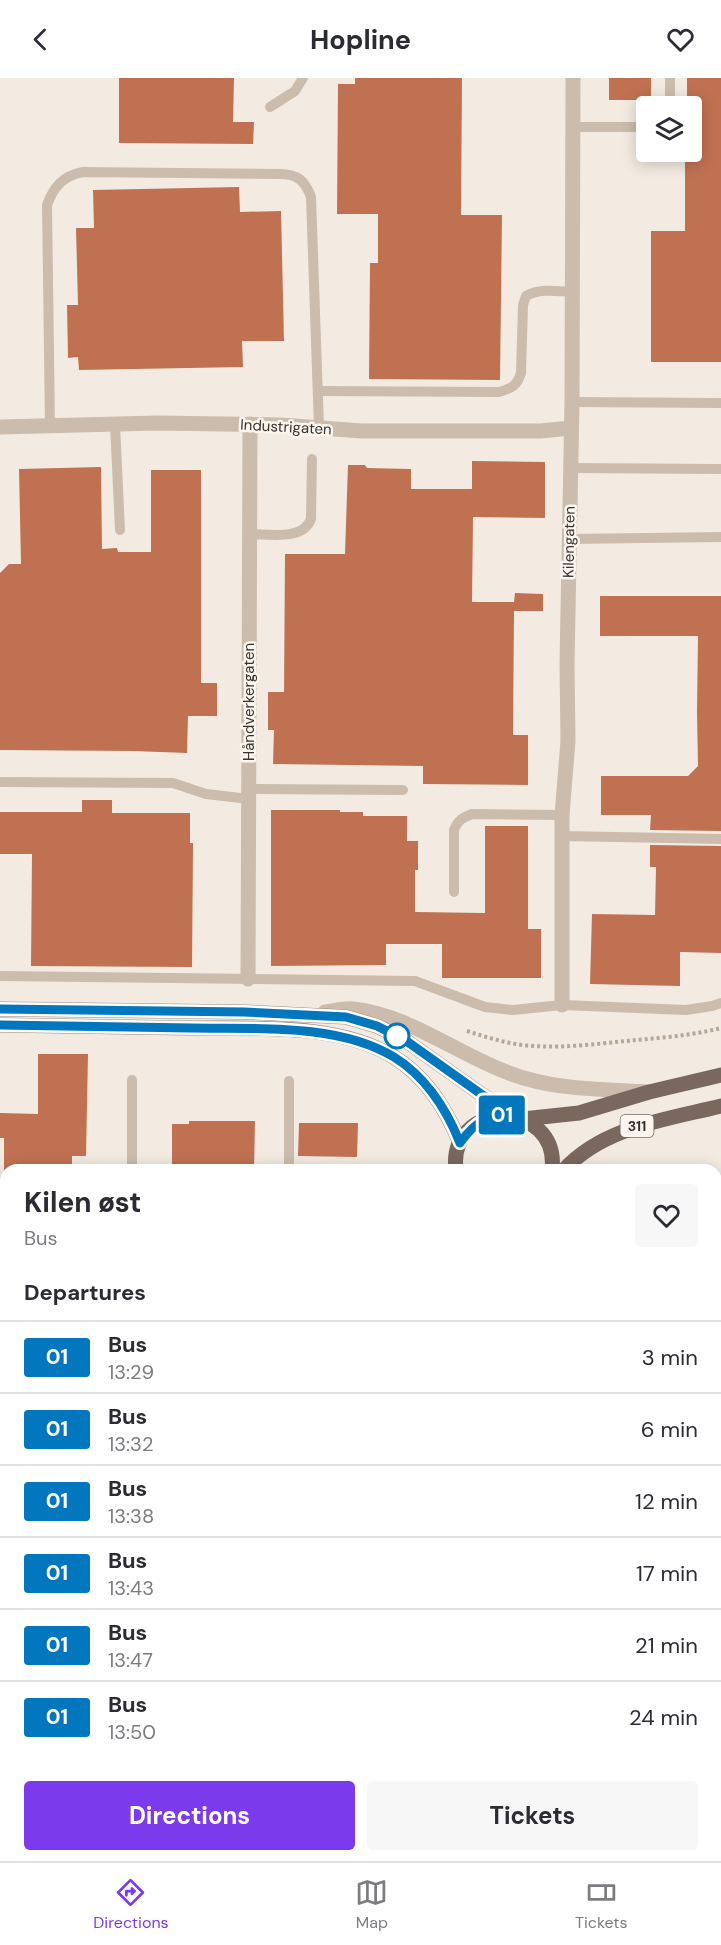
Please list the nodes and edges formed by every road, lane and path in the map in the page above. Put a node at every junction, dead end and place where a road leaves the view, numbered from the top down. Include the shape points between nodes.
1 (303, 78) edge
2 (573, 78) edge
3 (670, 78) edge
4 (670, 96) edge
5 (270, 107) dead end
6 (573, 127) junction
7 (636, 127) edge
8 (572, 292) junction
9 (318, 391) junction
10 (572, 402) junction
11 (721, 403) edge
12 (116, 424) junction
13 (250, 424) junction
14 (50, 426) junction
15 (0, 427) edge
16 (319, 428) junction
17 (571, 428) junction
18 (312, 459) dead end
19 (570, 468) junction
20 (721, 469) edge
21 (120, 530) dead end
22 (249, 534) junction
23 (721, 537) edge
24 (569, 539) junction
25 (0, 782) edge
26 (403, 790) dead end
27 (249, 794) junction
28 (562, 815) junction
29 (562, 836) junction
30 (721, 839) edge
31 (454, 892) dead end
32 (0, 976) edge
33 (248, 979) junction
34 (721, 1003) edge
35 (562, 1005) junction
36 (0, 1009) edge
37 (309, 1014) junction
38 (0, 1025) edge
39 (721, 1028) edge
40 (585, 1045) dead end
41 (721, 1075) edge
42 (132, 1080) dead end
43 (289, 1081) dead end
44 (649, 1092) junction
45 (721, 1106) edge
46 (520, 1118) junction
47 (460, 1143) junction
48 (132, 1164) edge
49 (289, 1164) edge
50 (453, 1164) edge
51 (551, 1164) edge
52 (572, 1164) edge

1 - 5 lane via 294,91
2 - 6 street, Kilengaten
3 - 4 lane
6 - 7 lane
6 - 8 street, Kilengaten
8 - 9 lane via 544,290 526,296 521,373 511,389
8 - 10 street, Kilengaten
9 - 14 lane via 310,197 300,178 290,174 83,172 62,180 53,189 47,205
9 - 16 lane
10 - 11 lane
10 - 17 street, Kilengaten
12 - 13 street, Industrigaten
12 - 14 street, Industrigaten
12 - 21 lane
13 - 16 street, Industrigaten
13 - 22 street, Håndverkergaten
14 - 15 street, Industrigaten
16 - 17 street, Industrigaten
17 - 19 street, Kilengaten
18 - 22 lane via 308,527 289,534
19 - 20 lane
19 - 24 street, Kilengaten
22 - 27 street, Håndverkergaten
23 - 24 lane
24 - 28 street, Kilengaten via 568,741
25 - 27 lane via 173,783 206,794
26 - 27 lane
27 - 33 street, Håndverkergaten
28 - 29 street, Kilengaten
28 - 31 lane via 472,814 462,818 454,830
29 - 30 lane
29 - 35 street, Kilengaten
32 - 33 lane
33 - 35 lane via 415,981 485,1007 513,1010
34 - 35 lane via 686,1010
36 - 37 main road
37 - 44 street via 351,1009 383,1015 510,1074 568,1087
37 - 46 main road via 346,1017 377,1026 405,1040
38 - 47 main road via 270,1030 341,1036 395,1057 420,1078 437,1098
39 - 40 path
41 - 44 main road
42 - 48 lane
43 - 49 lane
44 - 46 main road via 579,1113
45 - 52 main road, 311 via 632,1128 595,1146
46 - 47 main road via 501,1115 484,1119
46 - 51 main road via 544,1136
47 - 50 main road

